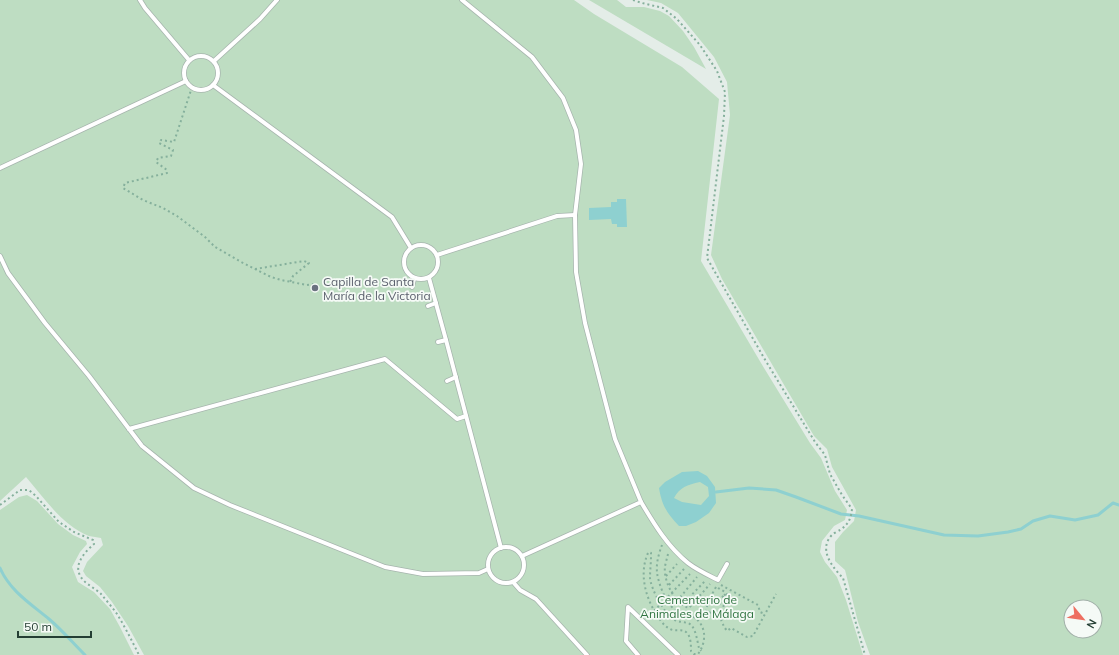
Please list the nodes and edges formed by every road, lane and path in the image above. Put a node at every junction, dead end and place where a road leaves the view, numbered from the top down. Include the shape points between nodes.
1 (140, 0) edge
2 (277, 0) edge
3 (462, 0) edge
4 (634, 0) edge
5 (189, 60) junction
6 (214, 61) junction
7 (186, 81) junction
8 (213, 85) junction
9 (192, 87) junction
10 (0, 168) edge
11 (575, 215) junction
12 (411, 248) junction
13 (437, 255) junction
14 (0, 256) edge
15 (255, 269) junction
16 (429, 278) junction
17 (414, 279) junction
18 (290, 282) junction
19 (314, 284) dead end
20 (412, 287) dead end
21 (436, 303) junction
22 (428, 306) dead end
23 (446, 340) junction
24 (438, 342) dead end
25 (456, 377) junction
26 (447, 381) dead end
27 (466, 416) junction
28 (129, 429) junction
29 (641, 502) junction
30 (0, 505) edge
31 (662, 545) dead end
32 (501, 548) junction
33 (668, 554) dead end
34 (522, 556) junction
35 (677, 564) dead end
36 (727, 564) dead end
37 (488, 569) junction
38 (684, 569) dead end
39 (690, 574) dead end
40 (666, 576) junction
41 (697, 577) dead end
42 (705, 581) dead end
43 (513, 582) junction
44 (710, 584) dead end
45 (720, 584) dead end
46 (669, 585) junction
47 (672, 593) junction
48 (776, 594) dead end
49 (666, 599) junction
50 (710, 599) junction
51 (677, 601) junction
52 (661, 604) junction
53 (732, 604) dead end
54 (682, 605) junction
55 (654, 611) junction
56 (720, 614) junction
57 (765, 614) junction
58 (701, 651) junction
59 (139, 655) edge
60 (586, 655) edge
61 (638, 655) edge
62 (678, 655) edge
63 (865, 655) edge

1 - 5 lane
2 - 6 lane
3 - 11 lane via 532,57 563,98 576,130 581,164
4 - 63 path via 664,8 677,19 700,44 717,71 725,92 707,258 764,358 815,442 825,454 830,474 852,509 845,527 832,535 826,544 828,557 843,578
5 - 6 lane via 197,56 206,56
5 - 7 lane via 185,67
6 - 8 lane via 218,73
7 - 9 lane
7 - 10 lane
8 - 9 lane via 198,90
8 - 12 lane via 392,217
9 - 15 path via 174,142 161,140 159,143 173,150 171,156 158,158 156,162 167,170 167,173 125,183 123,188 177,216 215,247
11 - 13 lane via 557,216
11 - 29 lane via 576,272 585,323 615,439
12 - 13 lane via 426,245
12 - 17 lane via 403,260 404,268
13 - 16 lane via 437,268
14 - 28 lane via 8,273 45,323
15 - 18 path
15 - 18 path via 304,261 309,263 293,276
16 - 17 lane
16 - 21 lane
17 - 20 lane
18 - 19 path
21 - 22 lane
21 - 23 lane
23 - 24 lane
23 - 25 lane
25 - 26 lane
25 - 27 lane
27 - 28 lane via 457,419 385,360
27 - 32 lane
28 - 37 lane via 142,446 194,488 385,567 423,574 479,573
29 - 34 lane
29 - 36 lane via 674,550 689,564 718,580
30 - 59 path via 20,490 29,490 59,522 93,540 94,544 81,559 78,572 84,582 99,593 116,613
31 - 49 path via 656,571
32 - 34 lane via 517,550
32 - 37 lane via 494,552 489,560
33 - 40 path
34 - 43 lane via 525,563 524,571 520,578
35 - 40 path
37 - 43 lane via 498,581 505,584
38 - 46 path
39 - 47 path
40 - 46 path
41 - 51 path
42 - 54 path
43 - 60 lane via 520,590 536,599
44 - 54 path via 689,608
45 - 57 path via 758,605 760,612
46 - 47 path
47 - 49 path
47 - 51 path
48 - 57 path
49 - 52 path
49 - 58 path via 676,611 692,616 702,627 705,637
50 - 53 path via 717,588 735,602 724,594 722,596
50 - 56 path via 724,605
50 - 56 path via 706,612
51 - 54 path
52 - 55 path
52 - 55 path via 650,580 649,552 644,565 644,582
52 - 58 path via 672,618 691,625
55 - 58 path via 670,629 688,634 691,651 694,654
56 - 57 path via 727,631 731,628 747,637 753,636
61 - 62 lane via 626,641 628,607

